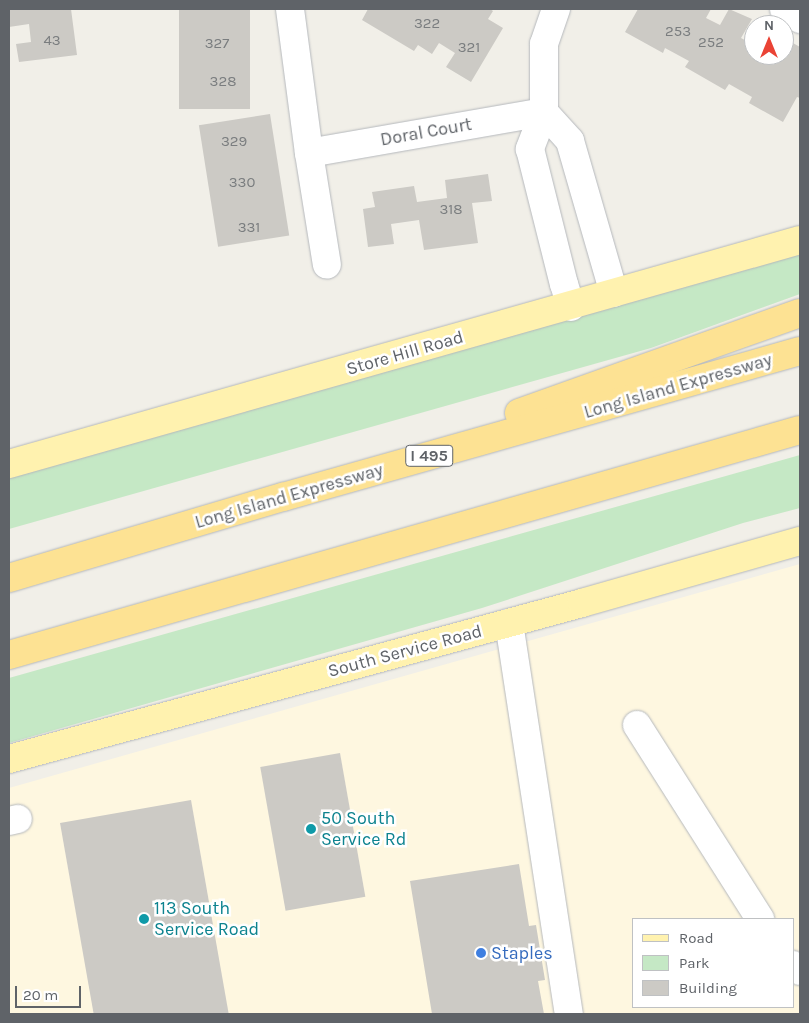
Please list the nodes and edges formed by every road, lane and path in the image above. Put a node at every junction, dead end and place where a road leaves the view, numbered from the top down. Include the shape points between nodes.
1 (290, 9) edge
2 (556, 9) edge
3 (784, 9) edge
4 (800, 19) edge
5 (544, 112) junction
6 (309, 153) junction
7 (800, 240) edge
8 (327, 265) dead end
9 (614, 293) junction
10 (572, 307) junction
11 (800, 313) edge
12 (800, 351) edge
13 (800, 430) edge
14 (9, 464) edge
15 (283, 498) junction
16 (800, 541) edge
17 (9, 578) edge
18 (509, 622) junction
19 (9, 655) edge
20 (636, 725) dead end
21 (9, 759) edge
22 (759, 918) edge
23 (570, 1014) edge

1 - 6 street
2 - 5 street via 544,44
3 - 4 street
5 - 6 street, Doral Court
5 - 9 street via 570,141
5 - 10 street via 530,149
6 - 8 street
7 - 9 main road, Store Hill Road
9 - 10 main road, Store Hill Road
10 - 14 main road, Store Hill Road
11 - 15 highway
12 - 15 highway, Long Island Expressway / I 495
13 - 19 highway
15 - 17 highway, Long Island Expressway / I 495
16 - 18 main road, South Service Road
18 - 21 main road, South Service Road
18 - 23 street
20 - 22 street

